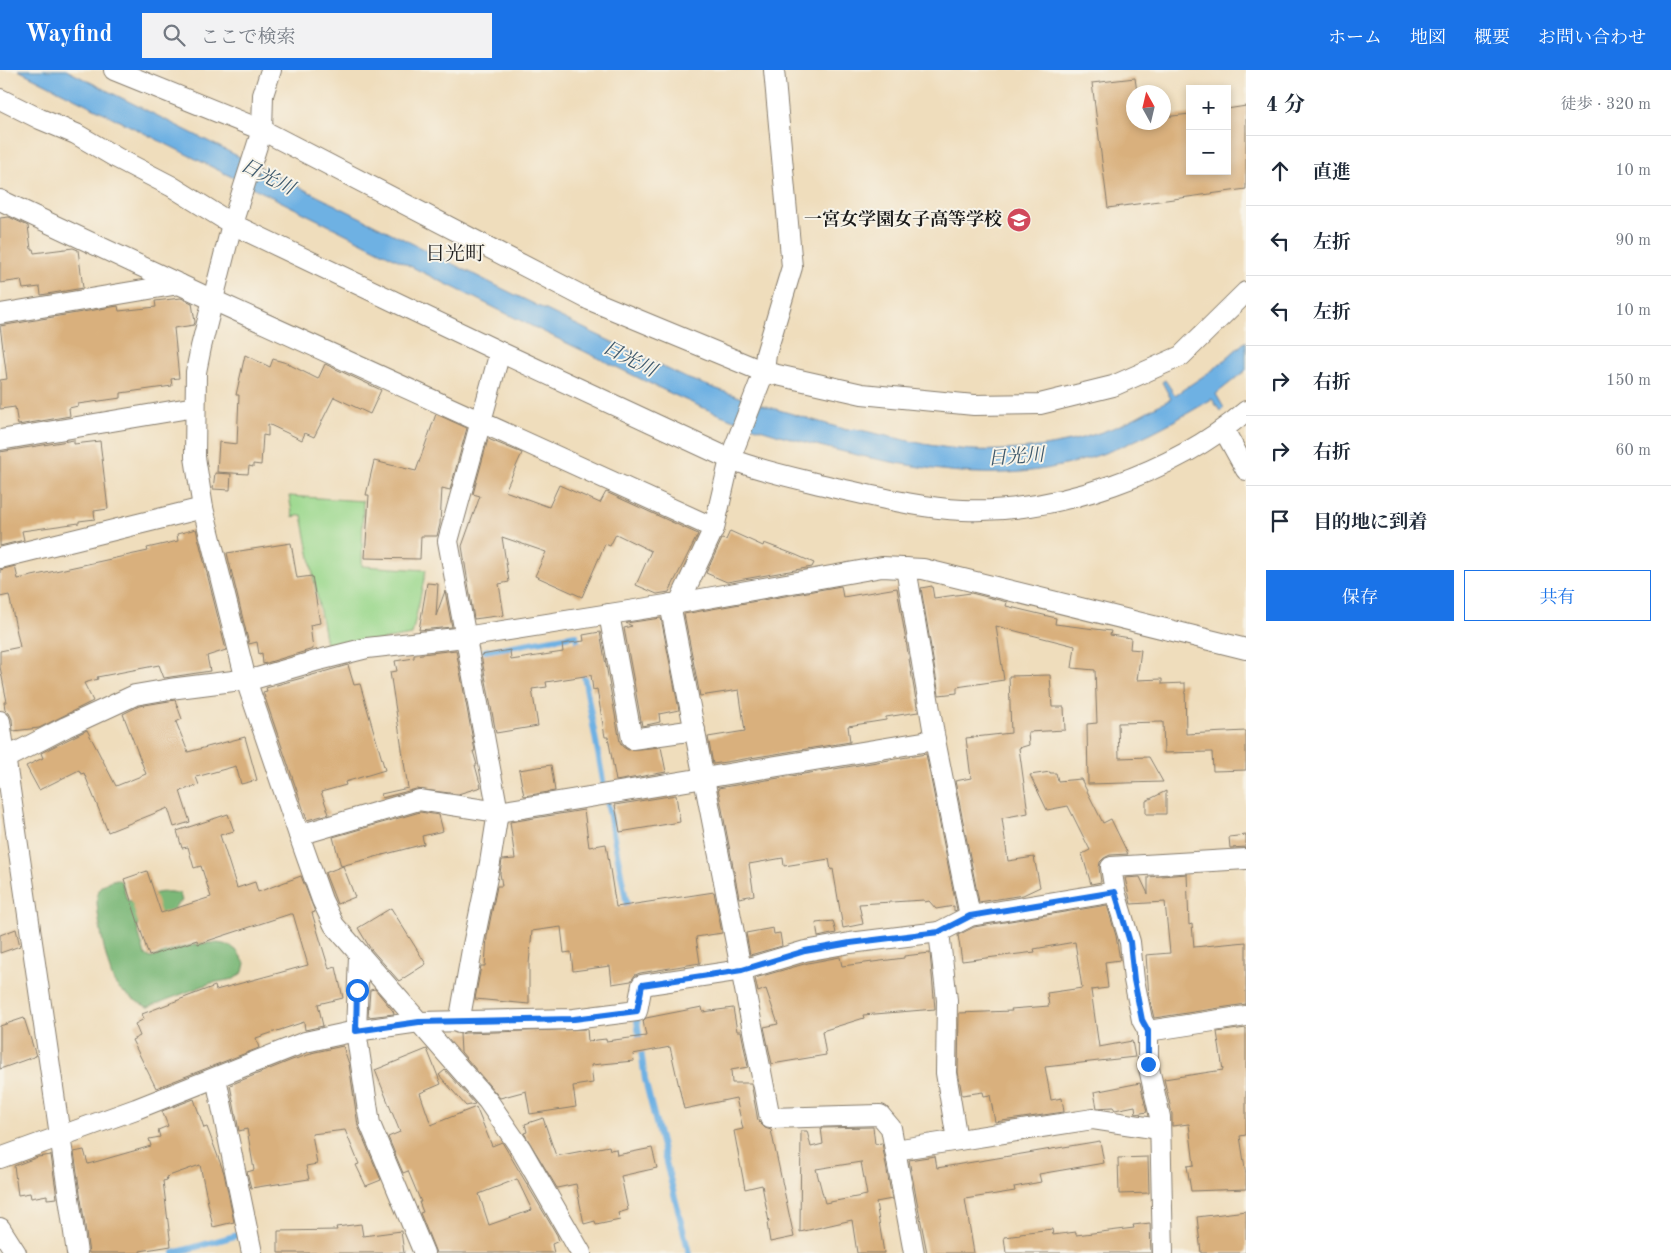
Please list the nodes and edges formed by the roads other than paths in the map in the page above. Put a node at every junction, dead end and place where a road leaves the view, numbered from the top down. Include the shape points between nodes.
1 (114, 70) edge
2 (270, 70) edge
3 (774, 70) edge
4 (0, 99) edge
5 (260, 134) junction
6 (0, 200) edge
7 (234, 219) junction
8 (179, 284) junction
9 (1246, 292) edge
10 (213, 300) junction
11 (0, 314) edge
12 (500, 352) junction
13 (762, 375) junction
14 (195, 407) junction
15 (1246, 411) edge
16 (481, 422) junction
17 (1224, 430) junction
18 (0, 440) edge
19 (731, 456) junction
20 (1246, 470) edge
21 (203, 508) junction
22 (714, 528) junction
23 (0, 558) edge
24 (906, 568) junction
25 (675, 603) junction
26 (609, 614) junction
27 (465, 637) junction
28 (1246, 649) edge
29 (246, 680) junction
30 (0, 722) edge
31 (695, 730) junction
32 (935, 740) junction
33 (3, 759) edge
34 (704, 777) junction
35 (498, 812) junction
36 (299, 835) junction
37 (1246, 859) edge
38 (1115, 892) junction
39 (970, 916) junction
40 (939, 932) junction
41 (359, 956) junction
42 (742, 970) junction
43 (1246, 1016) edge
44 (419, 1022) junction
45 (459, 1022) junction
46 (356, 1031) junction
47 (1148, 1031) junction
48 (216, 1078) junction
49 (1159, 1130) junction
50 (59, 1138) junction
51 (957, 1140) junction
52 (895, 1150) junction
53 (0, 1158) edge
54 (0, 1228) edge
55 (16, 1253) edge
56 (77, 1253) edge
57 (252, 1253) edge
58 (424, 1253) edge
59 (581, 1253) edge
60 (914, 1253) edge
61 (1163, 1253) edge

1 - 5 street
2 - 5 street
3 - 13 street via 792,267
4 - 7 street via 76,134
5 - 7 street
5 - 13 street via 590,300
6 - 8 street
7 - 10 street
7 - 12 street
8 - 10 street
8 - 11 street
9 - 13 street via 1181,356 1113,386 1040,404 974,405 862,394
10 - 14 street via 196,372
10 - 16 street
12 - 16 street
12 - 19 street
13 - 19 street
14 - 18 street
14 - 21 street via 194,457
15 - 17 street
16 - 22 street
16 - 27 street via 448,541
17 - 19 street via 1166,462 1114,485 1073,498 1016,508 963,510 903,502 755,469
17 - 20 street
19 - 22 street
21 - 23 street
21 - 29 street
22 - 25 street
24 - 25 street via 882,567
24 - 28 street via 923,569
24 - 32 street
25 - 26 street
25 - 31 street
26 - 27 street
26 - 31 street via 632,740
27 - 29 street via 367,648
27 - 35 street
29 - 33 street via 136,696
29 - 36 street
30 - 33 street
31 - 34 street
32 - 34 street
32 - 39 street
33 - 50 street
34 - 35 street
34 - 42 street
35 - 36 street via 419,800
35 - 45 street
36 - 41 street via 334,925
37 - 38 street via 1111,868
38 - 39 street
38 - 47 street via 1130,942 1142,1020
39 - 40 street
40 - 42 street via 805,951
40 - 51 street via 947,1000 946,1074
41 - 44 street
41 - 46 street
42 - 45 street via 642,985 637,1011 574,1019
42 - 52 street via 770,1118 880,1114 891,1128
43 - 47 street
44 - 45 street
44 - 46 street
44 - 59 street via 488,1102 521,1149
46 - 48 street via 304,1042
46 - 58 street via 370,1124
47 - 49 street via 1148,1064 1160,1116
48 - 50 street
48 - 57 street
49 - 51 street via 1093,1119
49 - 61 street
50 - 53 street
50 - 56 street
51 - 52 street
52 - 60 street
54 - 55 street

